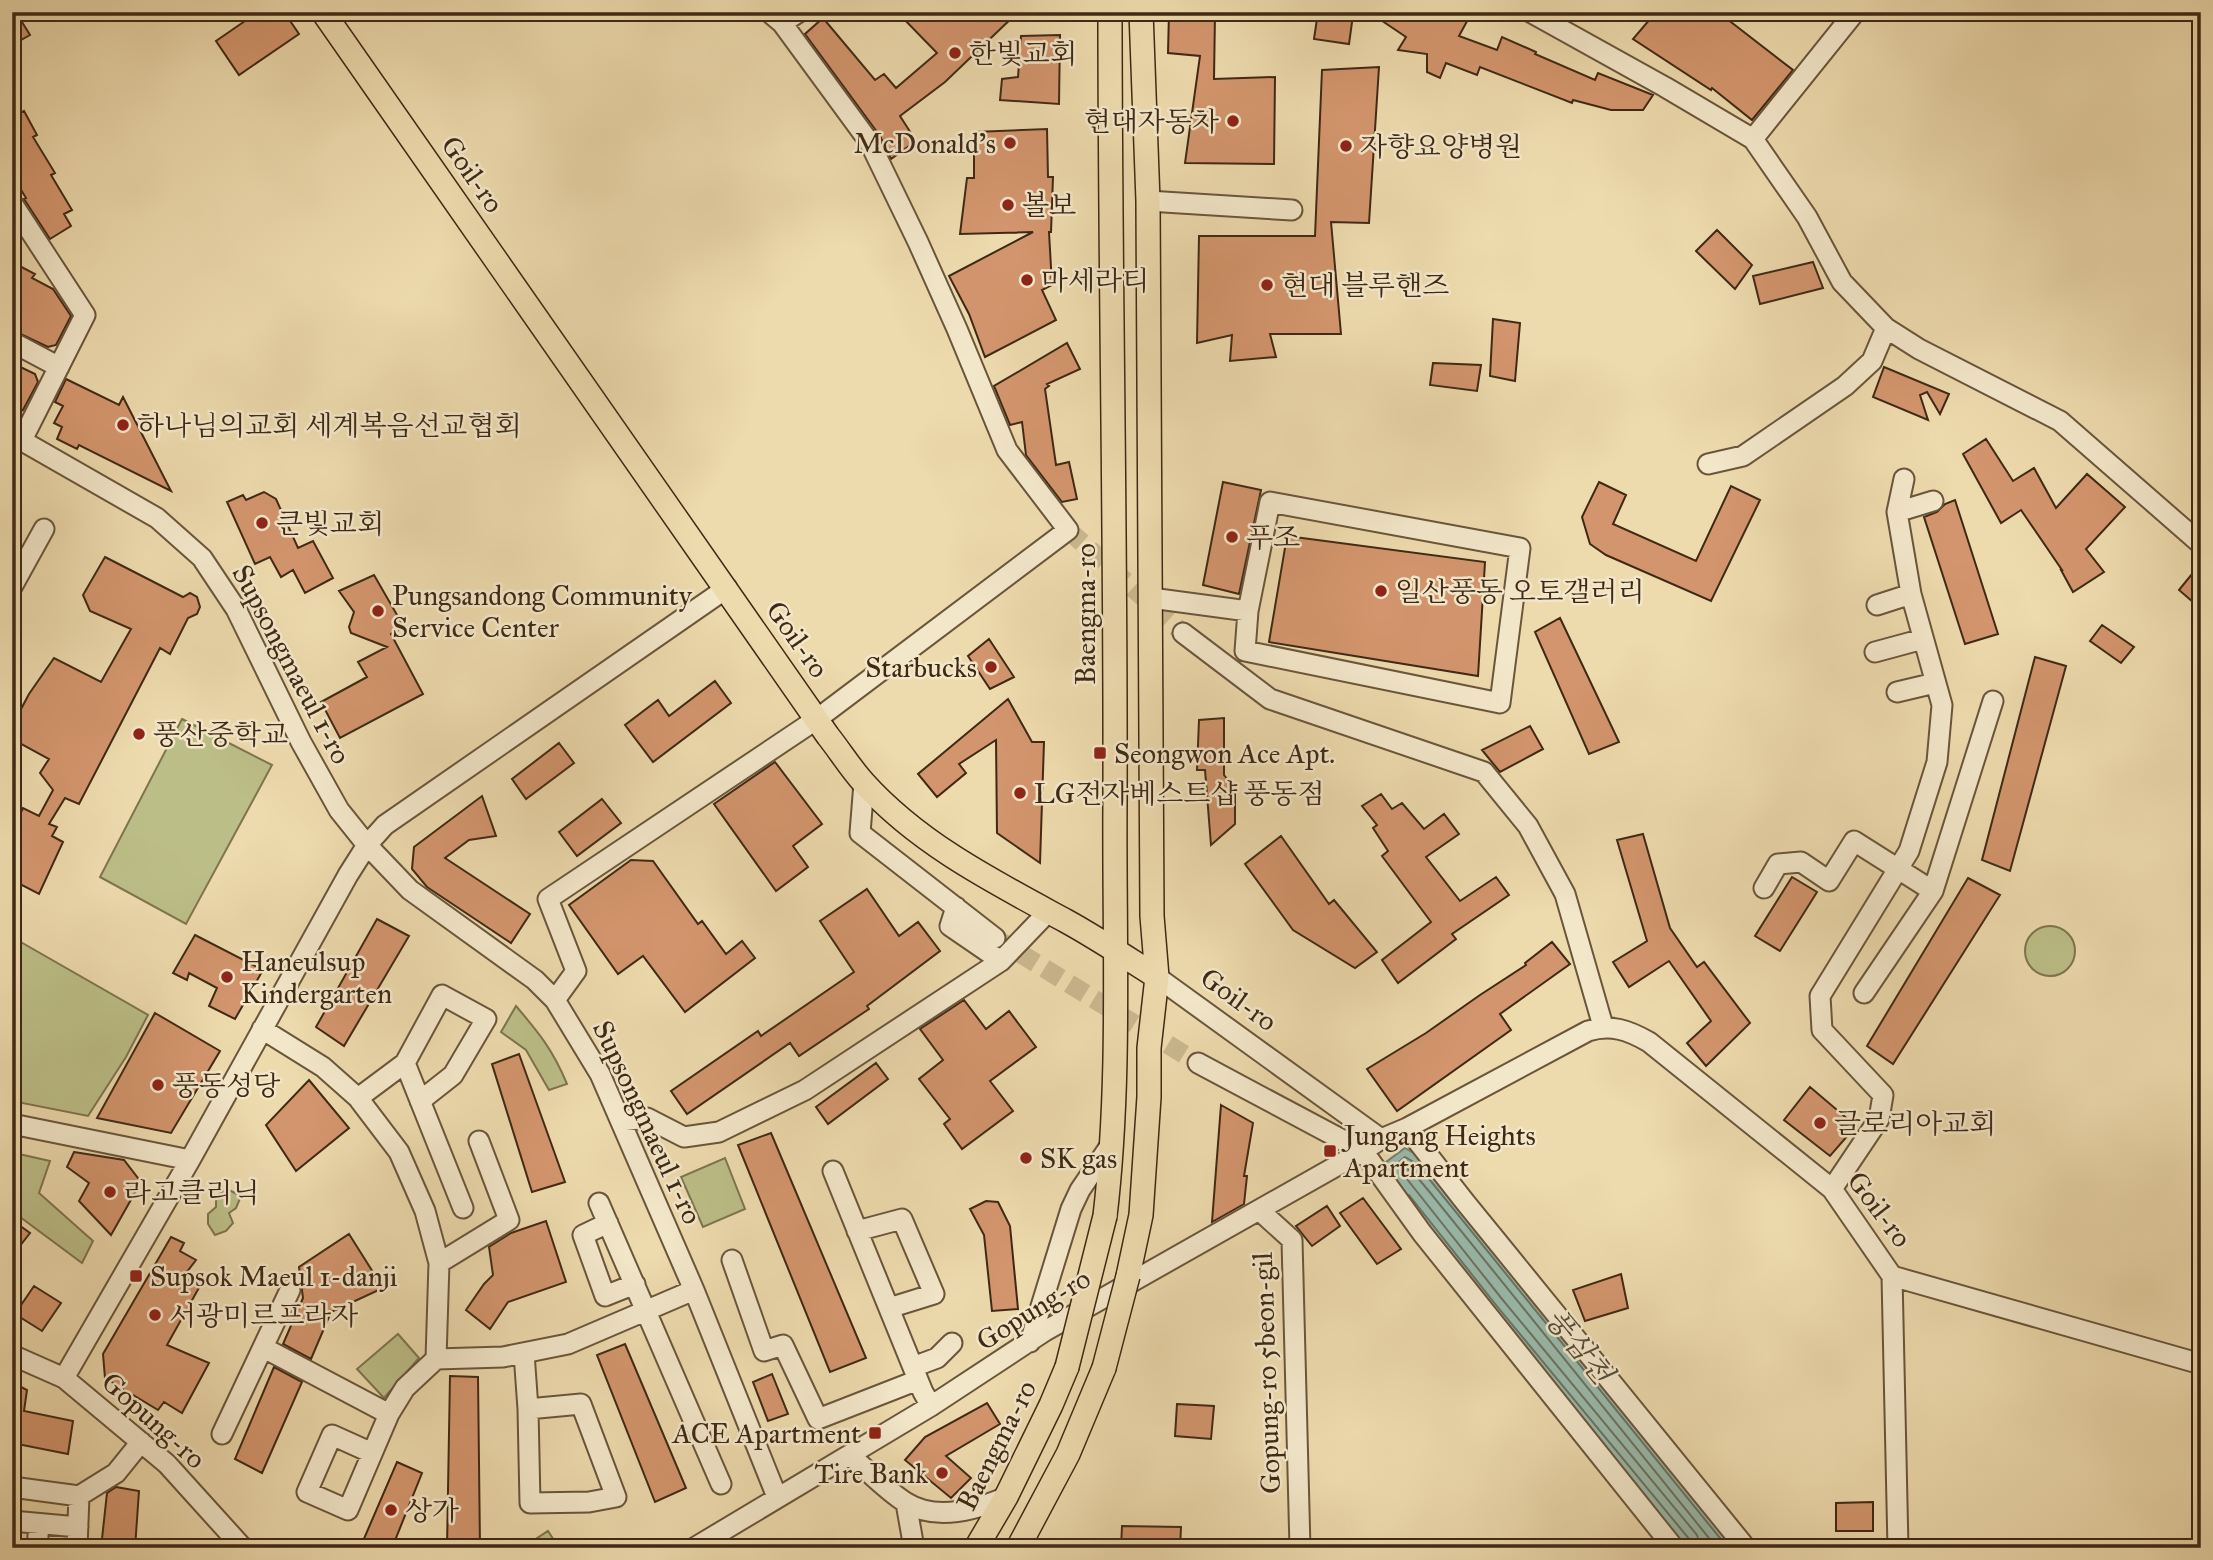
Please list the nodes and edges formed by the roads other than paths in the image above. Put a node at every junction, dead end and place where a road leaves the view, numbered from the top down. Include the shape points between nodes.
1 (323, 12) edge
2 (799, 12) edge
3 (1110, 12) edge
4 (1141, 12) edge
5 (1530, 12) edge
6 (1855, 12) edge
7 (775, 18) edge
8 (1753, 139) junction
9 (1148, 201) junction
10 (12, 203) edge
11 (1292, 210) dead end
12 (1886, 328) junction
13 (12, 342) edge
14 (59, 367) junction
15 (17, 438) edge
16 (1708, 464) dead end
17 (1904, 479) dead end
18 (1933, 500) dead end
19 (1897, 512) junction
20 (44, 528) dead end
21 (2198, 537) edge
22 (12, 587) edge
23 (727, 589) junction
24 (1911, 594) junction
25 (1151, 598) junction
26 (1877, 605) dead end
27 (1248, 611) junction
28 (1183, 633) tunnel mouth
29 (1923, 639) junction
30 (1875, 652) dead end
31 (1935, 683) junction
32 (1897, 692) dead end
33 (1993, 701) dead end
34 (817, 719) junction
35 (864, 783) junction
36 (367, 845) junction
37 (1899, 867) junction
38 (1764, 888) dead end
39 (1933, 891) junction
40 (956, 907) junction
41 (1048, 912) junction
42 (995, 938) tunnel mouth
43 (1114, 950) junction
44 (1001, 961) junction
45 (1157, 976) junction
46 (1864, 993) dead end
47 (555, 1000) junction
48 (1603, 1026) junction
49 (262, 1029) junction
50 (405, 1063) junction
51 (1198, 1063) tunnel mouth
52 (358, 1098) junction
53 (420, 1101) junction
54 (621, 1121) junction
55 (12, 1124) edge
56 (1407, 1128) junction
57 (1381, 1139) junction
58 (479, 1141) dead end
59 (1112, 1143) junction
60 (1363, 1151) junction
61 (190, 1160) junction
62 (832, 1171) dead end
63 (1832, 1189) junction
64 (599, 1203) dead end
65 (463, 1208) dead end
66 (1259, 1210) junction
67 (608, 1223) junction
68 (857, 1231) junction
69 (732, 1259) dead end
70 (439, 1263) junction
71 (1892, 1276) junction
72 (635, 1284) junction
73 (290, 1290) dead end
74 (694, 1290) junction
75 (889, 1308) junction
76 (646, 1311) junction
77 (1030, 1342) junction
78 (952, 1343) dead end
79 (264, 1349) junction
80 (524, 1353) junction
81 (12, 1355) edge
82 (436, 1359) junction
83 (2201, 1364) edge
84 (916, 1373) junction
85 (64, 1378) junction
86 (931, 1406) junction
87 (528, 1409) junction
88 (389, 1414) junction
89 (222, 1434) dead end
90 (141, 1443) junction
91 (372, 1453) dead end
92 (851, 1456) junction
93 (722, 1484) dead end
94 (12, 1488) edge
95 (79, 1496) junction
96 (777, 1497) junction
97 (1006, 1497) junction
98 (906, 1503) junction
99 (12, 1521) edge
100 (39, 1524) junction
101 (78, 1527) junction
102 (37, 1548) edge
103 (77, 1548) edge
104 (243, 1548) edge
105 (694, 1548) edge
106 (914, 1548) edge
107 (976, 1548) edge
108 (1018, 1548) edge
109 (1300, 1548) edge
110 (1674, 1548) edge
111 (1746, 1548) edge
112 (1898, 1548) edge

1 - 23 main road, Goil-ro
2 - 7 street
3 - 43 main road, Baengma-ro
4 - 9 main road
5 - 8 street
6 - 8 street
7 - 34 street via 870,144 952,317 1007,450 1068,530
8 - 12 street via 1807,217 1842,282
9 - 11 street
9 - 25 main road
10 - 14 street via 85,315
12 - 16 street via 1872,361 1845,386 1743,456
12 - 21 street via 2060,421
13 - 14 street
14 - 15 street
15 - 36 street, Supsongmaeul 1-ro via 157,518 202,558 236,609 339,810
17 - 19 street
18 - 19 street
19 - 24 street
20 - 22 street
23 - 34 main road, Goil-ro
23 - 36 street via 385,825
24 - 26 street
24 - 29 street
25 - 27 street
25 - 45 main road
27 - 27 street via 1245,651 1500,703 1520,548 1270,502
28 - 48 street via 1270,699 1484,772 1528,826 1565,894
29 - 30 street
29 - 31 street
31 - 32 street
31 - 37 street via 1942,705 1937,762 1909,851
33 - 39 street
34 - 35 main road, Goil-ro
34 - 47 street via 548,899 576,971
35 - 40 street via 860,833
35 - 41 main road, Goil-ro via 952,856
36 - 47 street, Supsongmaeul 1-ro via 410,890 535,980
36 - 49 street
37 - 38 street via 1854,841 1829,881 1801,862 1778,864
37 - 39 street
37 - 63 street via 1820,996 1822,1030 1883,1095 1880,1119
39 - 46 street
40 - 42 street
40 - 44 street via 950,926
41 - 43 main road, Goil-ro
41 - 44 street
43 - 45 main road, Goil-ro
43 - 59 main road, Baengma-ro
44 - 54 street via 805,1090 719,1132 684,1137 647,1118
45 - 57 street, Goil-ro
45 - 108 main road, bridge via 1141,1215 1128,1276 1104,1368 1068,1454
47 - 54 street, Supsongmaeul 1-ro via 600,1074
48 - 56 street
48 - 63 street, Goil-ro via 1634,1033 1649,1042
49 - 52 street via 323,1067
49 - 61 street
50 - 52 street
50 - 53 street
50 - 53 street via 442,995 486,1019 453,1075
51 - 60 street
52 - 70 street via 399,1152 425,1211
53 - 65 street
54 - 74 street, Supsongmaeul 1-ro
55 - 61 street
56 - 57 street, Gopung-ro
56 - 111 street
57 - 60 street, Gopung-ro
58 - 70 street via 509,1220
59 - 77 street via 1071,1209
59 - 97 main road, Baengma-ro, bridge via 1105,1216 1067,1367
60 - 66 street, Gopung-ro
60 - 110 street via 1422,1233
61 - 85 street
62 - 68 street
63 - 71 street, Goil-ro
64 - 67 street
66 - 77 street, Gopung-ro
66 - 109 street, Gopung-ro 5beon-gil via 1292,1240
67 - 72 street
67 - 72 street via 583,1235 605,1296
68 - 75 street
68 - 75 street via 902,1219 934,1294
69 - 84 street via 764,1352 783,1345 818,1419
70 - 82 street
71 - 83 street, Goil-ro
71 - 112 street
72 - 76 street
73 - 79 street
74 - 76 street
74 - 96 street, Supsongmaeul 1-ro
75 - 84 street
76 - 80 street via 568,1344
76 - 93 street
77 - 86 street, Gopung-ro
78 - 84 street
79 - 88 street
79 - 89 street
80 - 82 street
80 - 87 street
81 - 85 street, Gopung-ro
82 - 88 street via 405,1388
84 - 86 street
85 - 90 street, Gopung-ro
86 - 92 street, Gopung-ro
87 - 87 street via 530,1503 615,1497 581,1404
88 - 91 street
90 - 95 street via 116,1473
90 - 104 street, Gopung-ro via 167,1464
92 - 96 street, Gopung-ro
92 - 98 street
94 - 95 street
95 - 101 street
96 - 105 street, Gopung-ro
97 - 98 street via 956,1513
97 - 107 main road, Baengma-ro
98 - 106 street
99 - 100 street
100 - 101 street
100 - 102 street
101 - 103 street

